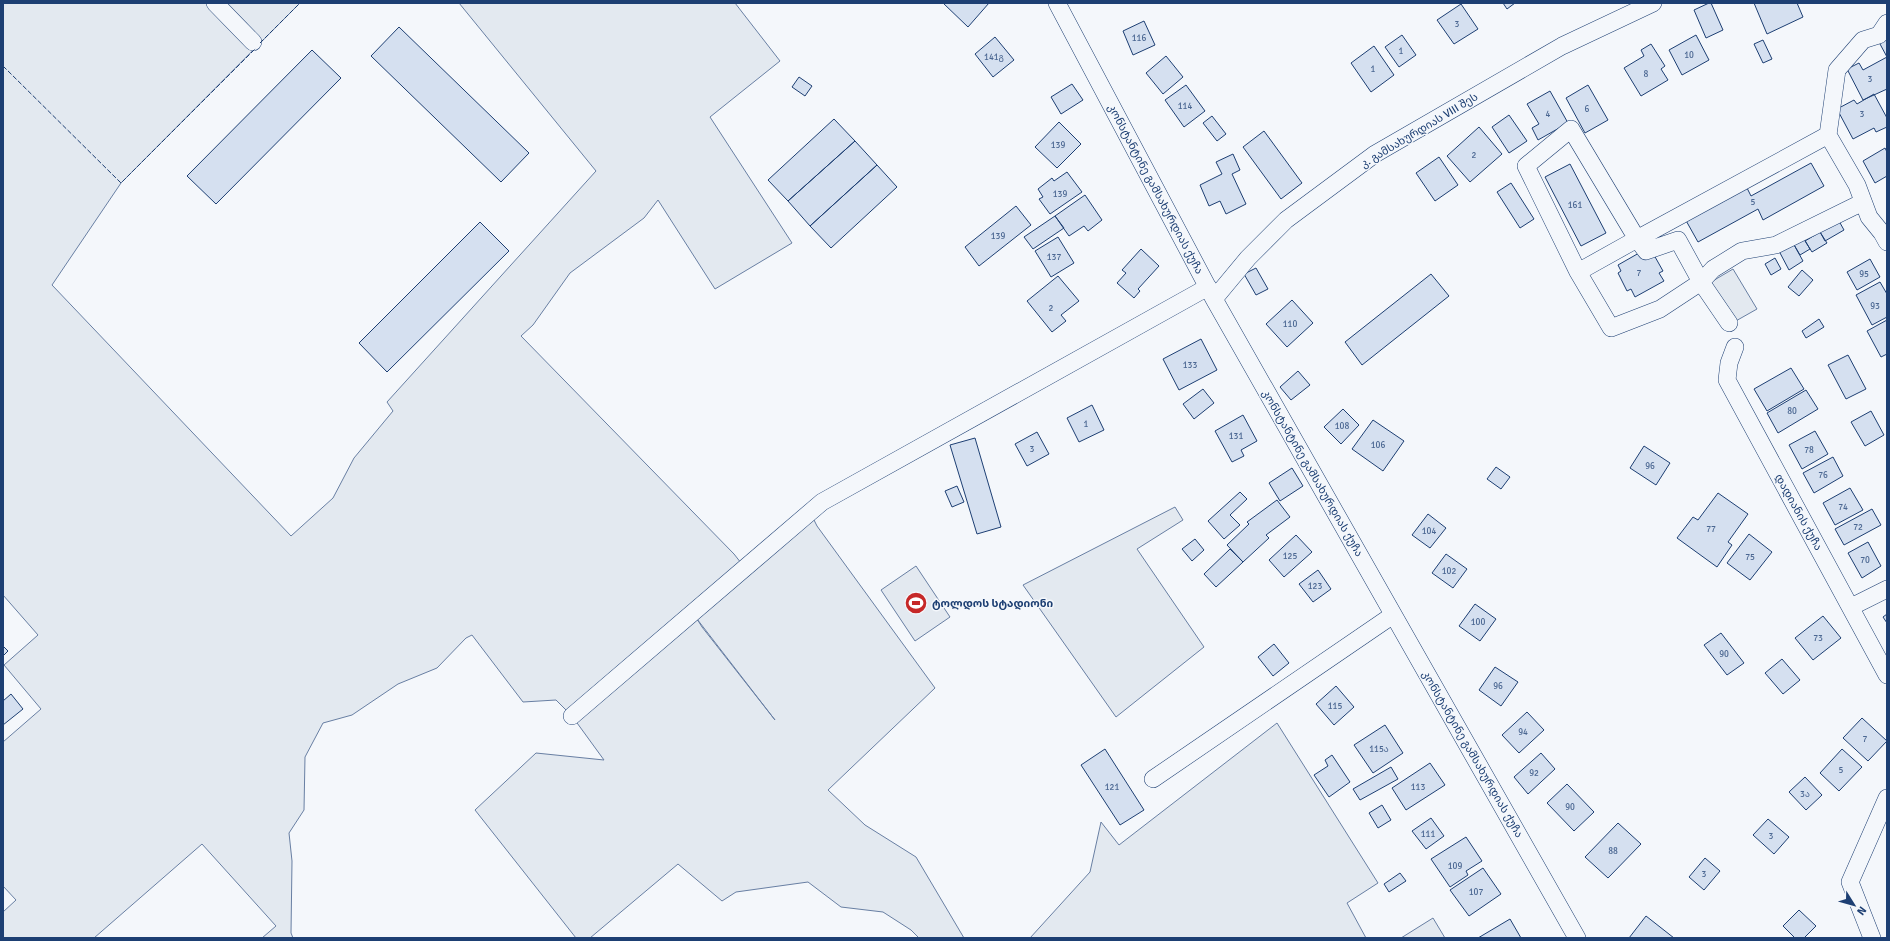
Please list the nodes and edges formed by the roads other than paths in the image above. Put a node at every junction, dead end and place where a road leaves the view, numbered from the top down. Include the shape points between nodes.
1 (214, 3) edge
2 (1057, 3) edge
3 (1653, 3) edge
4 (1887, 23) edge
5 (253, 42) dead end
6 (1828, 135) junction
7 (1863, 202) junction
8 (1885, 235) edge
9 (1637, 239) junction
10 (1578, 272) junction
11 (1701, 282) junction
12 (1211, 293) junction
13 (1729, 323) dead end
14 (1736, 348) dead end
15 (1887, 588) edge
16 (1851, 607) junction
17 (1393, 615) junction
18 (1887, 675) edge
19 (572, 716) dead end
20 (1153, 779) dead end
21 (1887, 798) edge
22 (1577, 938) edge
23 (1872, 938) edge

1 - 5 street
2 - 12 street, კონსტანტინე გამსახურდიას ქუჩა
3 - 12 street, კ. გამსახურდიას VIII შეს via 1562,46 1375,154 1286,220
4 - 6 street via 1880,34 1863,40 1837,70
6 - 7 street via 1857,185
6 - 9 street
7 - 8 street via 1869,217
7 - 11 street via 1776,245 1742,251 1713,269
9 - 10 street
9 - 10 street via 1571,129 1526,166
9 - 11 street via 1646,251 1678,240
10 - 11 street via 1611,328 1660,309
11 - 13 street
12 - 17 street, კონსტანტინე გამსახურდიას ქუჩა
12 - 19 street via 822,502
14 - 16 street, დადიანის ქუჩა via 1729,364 1727,380
15 - 16 street
16 - 18 street, დადიანის ქუჩა
17 - 20 street
17 - 22 street, კონსტანტინე გამსახურდიას ქუჩა
21 - 23 street via 1850,882

